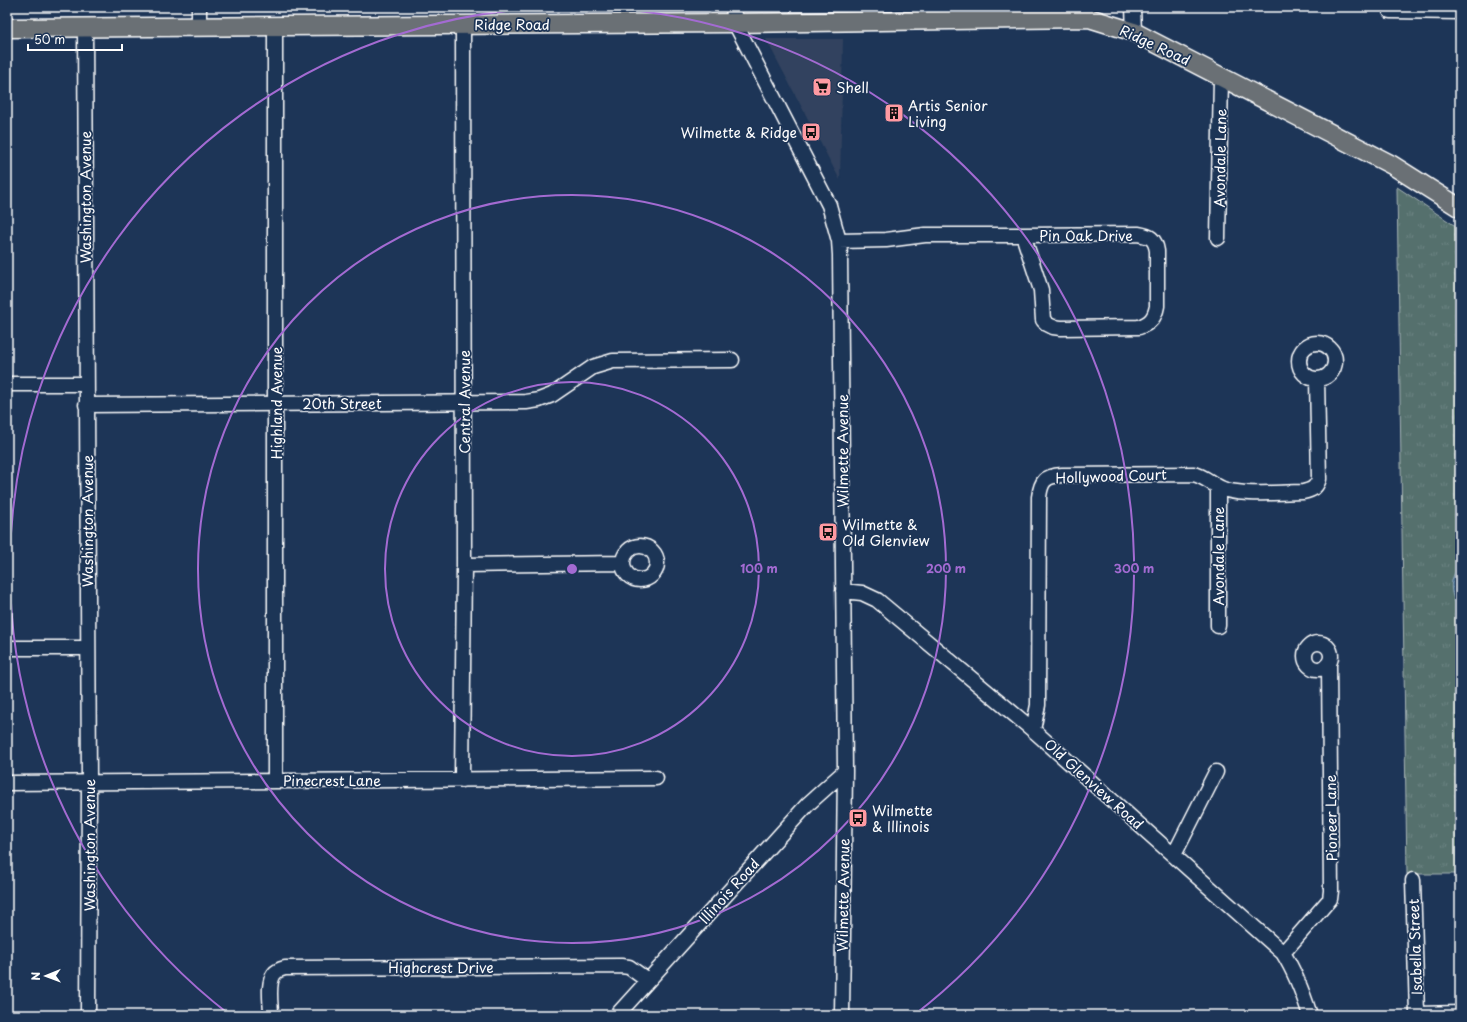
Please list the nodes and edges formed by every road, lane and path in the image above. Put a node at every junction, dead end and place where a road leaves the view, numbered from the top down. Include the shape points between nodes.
1 (199, 7) edge
2 (1133, 7) edge
3 (1390, 9) edge
4 (1460, 12) edge
5 (734, 15) edge
6 (463, 24) junction
7 (200, 26) junction
8 (274, 26) junction
9 (85, 27) junction
10 (7, 28) edge
11 (1134, 32) junction
12 (1221, 77) junction
13 (1460, 208) edge
14 (1024, 235) junction
15 (1218, 238) dead end
16 (839, 241) junction
17 (732, 360) dead end
18 (1317, 379) dead end
19 (7, 384) edge
20 (86, 384) junction
21 (464, 402) junction
22 (276, 404) junction
23 (86, 405) junction
24 (1218, 486) junction
25 (622, 563) dead end
26 (464, 565) junction
27 (842, 591) junction
28 (1218, 626) dead end
29 (7, 648) edge
30 (88, 648) junction
31 (1329, 665) dead end
32 (1033, 730) junction
33 (845, 771) junction
34 (1216, 772) dead end
35 (656, 778) dead end
36 (462, 780) junction
37 (275, 781) junction
38 (7, 782) edge
39 (89, 782) junction
40 (1174, 855) junction
41 (1413, 880) dead end
42 (1283, 953) junction
43 (647, 980) junction
44 (1460, 1013) edge
45 (88, 1015) edge
46 (271, 1015) edge
47 (617, 1015) edge
48 (842, 1015) edge
49 (1310, 1015) edge

1 - 7 street
2 - 11 street
3 - 4 street
5 - 6 main road, Ridge Road
5 - 11 main road, Ridge Road via 1089,18
5 - 16 street, Wilmette Avenue via 829,205
6 - 8 main road, Ridge Road
6 - 21 street, Central Avenue
7 - 8 main road, Ridge Road
7 - 9 main road, Ridge Road
8 - 22 street, Highland Avenue
9 - 10 main road, Ridge Road
9 - 20 street, Washington Avenue
11 - 12 main road, Ridge Road
12 - 13 main road, Ridge Road via 1392,165
12 - 15 street, Avondale Lane
14 - 14 street, Pin Oak Drive via 1138,234 1152,239 1157,250 1156,314 1147,324 1139,327 1052,327 1043,320 1041,290
14 - 16 street, Pin Oak Drive via 925,235 886,240
16 - 27 street, Wilmette Avenue
17 - 21 street, 20th Street via 613,361 593,367 552,395 539,400
18 - 24 street, Hollywood Court via 1320,478 1317,486 1303,492 1244,493
19 - 20 street
20 - 23 street, Washington Avenue
21 - 22 street, 20th Street
21 - 26 street, Central Avenue
22 - 23 street, 20th Street
22 - 37 street, Highland Avenue
23 - 30 street, Washington Avenue
24 - 28 street, Avondale Lane
24 - 32 street, Hollywood Court via 1193,474 1062,475 1045,480 1040,487 1039,497 1038,705
25 - 26 street
26 - 36 street, Central Avenue
27 - 32 street, Old Glenview Road via 862,593 877,600
27 - 33 street, Wilmette Avenue
29 - 30 street
30 - 39 street, Washington Avenue
31 - 42 street, Pioneer Lane via 1332,891 1330,899
32 - 40 street, Old Glenview Road
33 - 43 street, Illinois Road via 808,804
33 - 48 street, Wilmette Avenue
34 - 40 street
35 - 36 street, Pinecrest Lane
36 - 37 street, Pinecrest Lane
37 - 39 street, Pinecrest Lane
38 - 39 street, Pinecrest Lane
39 - 45 street, Washington Avenue
40 - 42 street, Old Glenview Road
41 - 44 street, Isabella Street via 1417,1014
42 - 49 street, Old Glenview Road via 1299,982
43 - 46 street, Highcrest Drive via 629,968 621,966 285,968 274,973 272,978
43 - 47 street, Illinois Road

